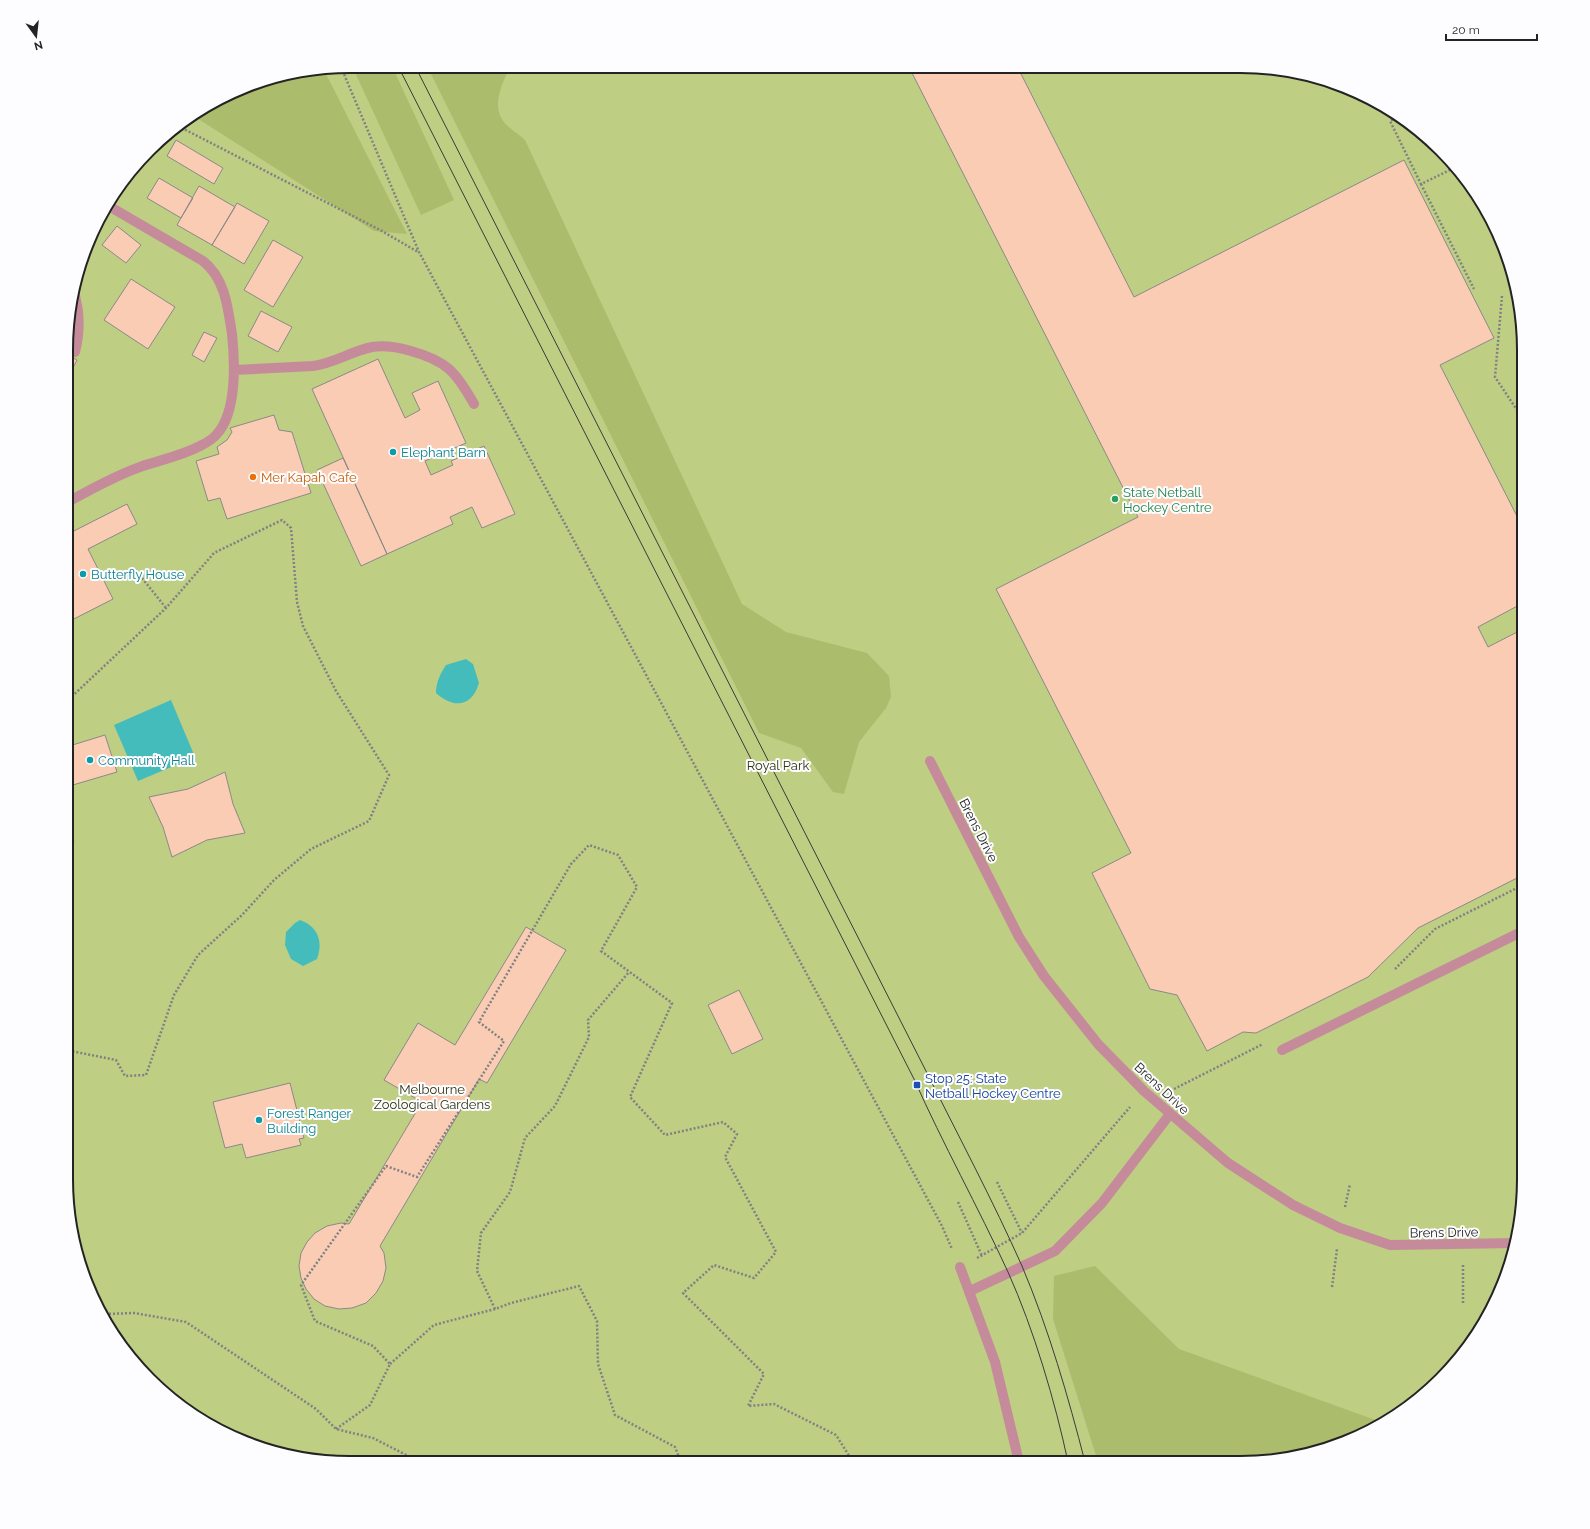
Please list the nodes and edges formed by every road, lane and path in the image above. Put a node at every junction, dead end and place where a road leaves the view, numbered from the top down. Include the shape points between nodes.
1 (344, 73) edge
2 (1393, 119) edge
3 (183, 129) edge
4 (1450, 170) edge
5 (1421, 184) junction
6 (113, 207) edge
7 (419, 252) junction
8 (1474, 288) dead end
9 (1502, 296) dead end
10 (77, 303) edge
11 (75, 352) dead end
12 (234, 370) junction
13 (474, 404) dead end
14 (1517, 410) edge
15 (73, 498) edge
16 (142, 578) dead end
17 (166, 608) junction
18 (73, 695) edge
19 (930, 761) dead end
20 (1517, 888) edge
21 (1517, 934) edge
22 (629, 972) junction
23 (1391, 974) dead end
24 (1269, 1041) dead end
25 (1282, 1050) dead end
26 (73, 1051) edge
27 (1144, 1092) junction
28 (1170, 1114) junction
29 (997, 1182) dead end
30 (958, 1202) dead end
31 (1022, 1233) junction
32 (1510, 1243) edge
33 (1463, 1244) junction
34 (982, 1256) junction
35 (960, 1267) junction
36 (970, 1291) junction
37 (1463, 1303) dead end
38 (495, 1309) junction
39 (108, 1314) edge
40 (390, 1364) junction
41 (336, 1429) junction
42 (408, 1456) edge
43 (679, 1456) edge
44 (849, 1456) edge
45 (1018, 1456) edge

1 - 7 path
2 - 5 path via 1390,121
3 - 7 path
4 - 5 path
5 - 8 path
6 - 12 street via 203,260 212,269 220,280 224,297 232,338
7 - 35 path via 942,1226
9 - 14 path via 1495,377
10 - 11 street
12 - 13 street via 313,366 370,348 394,346 439,361 455,375
12 - 15 street via 234,386 228,411 222,427 213,438 183,454 121,474
16 - 17 path
17 - 18 path
17 - 26 path via 214,553 282,520 291,528 297,602 303,626 336,691 389,775 369,822 311,849 274,880 242,915 198,955 174,995 146,1075 125,1076 116,1060
19 - 27 street, Brens Drive via 1019,937 1044,976 1098,1044
20 - 23 path via 1435,929
21 - 25 street
22 - 38 path via 588,1020 589,1037 555,1106 525,1138 510,1192 481,1233 477,1271
22 - 40 path via 601,951 637,887 618,855 589,845 571,864 479,1022 504,1041 417,1177 386,1166 301,1284 315,1321 373,1346
22 - 44 path via 672,1003 630,1097 665,1135 722,1122 737,1134 725,1157 776,1252 754,1278 714,1265 683,1293 764,1374 748,1406 774,1404 836,1435
24 - 27 path via 1164,1094
27 - 28 street, Brens Drive
27 - 31 path
28 - 33 street, Brens Drive via 1228,1163 1293,1205 1340,1228 1390,1246
28 - 36 street via 1102,1203 1054,1251
29 - 31 path
30 - 34 path
31 - 34 path
32 - 33 street, Brens Drive
33 - 37 path
34 - 35 path
35 - 36 street
36 - 45 street via 995,1362
38 - 40 path via 434,1325
38 - 43 path via 579,1286 597,1321 598,1364 615,1415 675,1447
39 - 41 path via 134,1313 186,1322 316,1409
40 - 41 path via 370,1405
41 - 42 path via 373,1438

